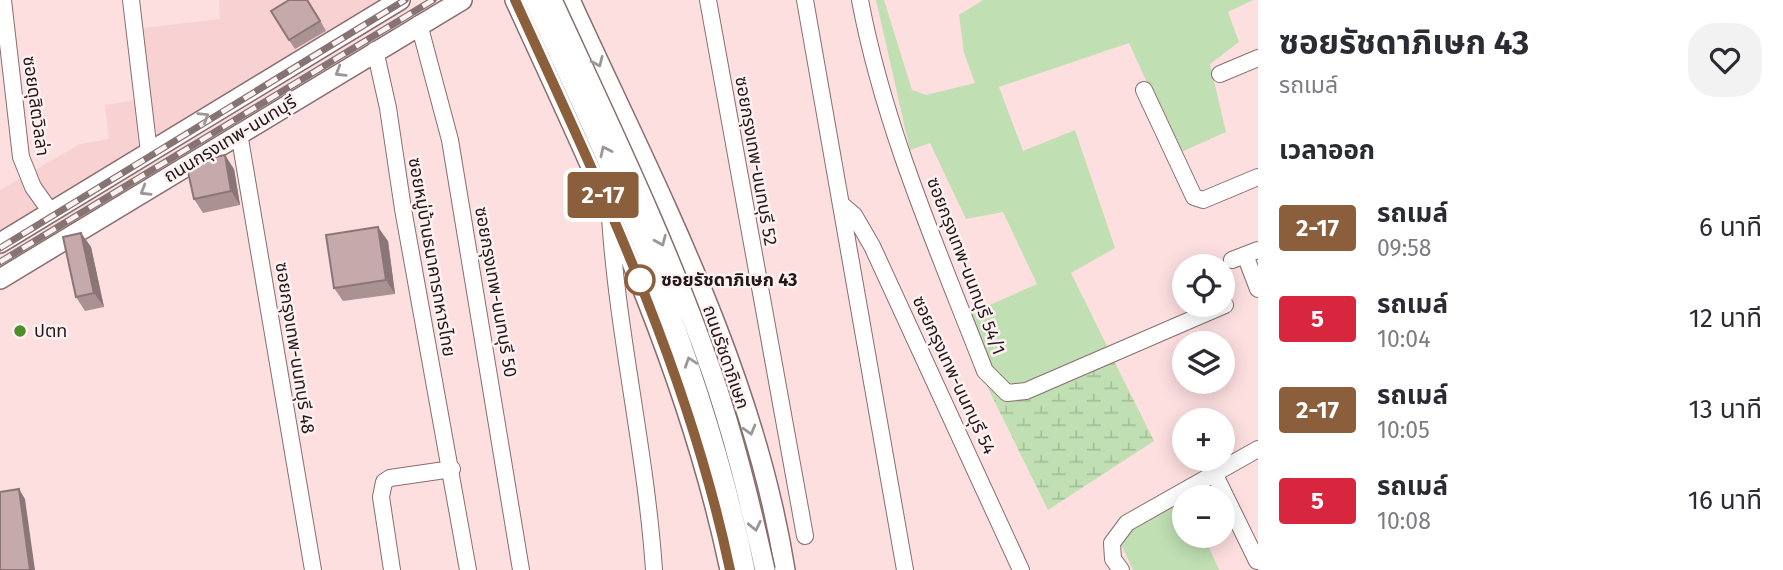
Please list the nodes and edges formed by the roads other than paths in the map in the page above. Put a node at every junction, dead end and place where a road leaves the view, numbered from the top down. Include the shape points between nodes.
1 (3, 0) edge
2 (131, 0) edge
3 (400, 0) edge
4 (462, 0) edge
5 (515, 0) edge
6 (534, 0) edge
7 (552, 0) edge
8 (570, 0) edge
9 (708, 0) edge
10 (805, 0) edge
11 (860, 0) edge
12 (419, 24) junction
13 (375, 50) junction
14 (1258, 58) edge
15 (1220, 74) dead end
16 (1143, 90) dead end
17 (239, 133) junction
18 (149, 152) junction
19 (1258, 177) edge
20 (660, 197) junction
21 (841, 204) junction
22 (50, 211) junction
23 (612, 215) junction
24 (60, 242) junction
25 (0, 243) edge
26 (1245, 255) edge
27 (0, 279) edge
28 (1258, 289) edge
29 (1197, 317) edge
30 (1258, 449) edge
31 (452, 469) junction
32 (1215, 475) junction
33 (805, 536) dead end
34 (1257, 561) edge
35 (313, 570) edge
36 (392, 570) edge
37 (468, 570) edge
38 (521, 570) edge
39 (654, 570) edge
40 (730, 570) edge
41 (745, 570) edge
42 (765, 570) edge
43 (785, 570) edge
44 (905, 570) edge
45 (1021, 570) edge
46 (1121, 570) edge

1 - 22 street, ซอยดุสิตวิลล่า via 21,157 33,187
2 - 18 street
18 -> 3 main road, ถนนกรุงเทพ-นนทบุรี
4 - 12 main road, ถนนกรุงเทพ-นนทบุรี
5 - 23 main road
41 -> 6 main road, ถนนรัชดาภิเษก, bridge via 720,456 669,305 622,189
7 -> 42 main road, ถนนรัชดาภิเษก, bridge via 649,212 694,324 741,470
8 -> 20 main road, ถนนรัชดาภิเษก
9 - 33 street, ซอยกรุงเทพ-นนทบุรี 52
10 - 21 street, ซอยกรุงเทพ-นนทบุรี 54
11 - 29 street, ซอยกรุงเทพ-นนทบุรี 54/1 via 879,82 916,191 985,371 995,384 1007,393 1026,391
12 - 13 main road, ถนนกรุงเทพ-นนทบุรี
12 - 38 street, ซอยกรุงเทพ-นนทบุรี 50 via 450,140
13 -> 17 main road, ถนนกรุงเทพ-นนทบุรี
13 - 31 street, ซอยหมู่บ้านธนาคารทหารไทย
14 - 15 street
16 - 19 street via 1194,197 1203,200
17 -> 24 main road, ถนนกรุงเทพ-นนทบุรี
17 - 35 street, ซอยกรุงเทพ-นนทบุรี 48
18 - 22 main road, ถนนกรุงเทพ-นนทบุรี
20 - 23 main road via 642,177 633,175 623,179 613,193
20 -> 43 main road, ถนนรัชดาภิเษก via 714,318 772,506
21 - 44 street, ซอยกรุงเทพ-นนทบุรี 54
21 - 45 street, ซอยกรุงเทพ-นนทบุรี 54 via 854,215 872,246
22 - 24 main road
22 - 25 main road, ถนนกรุงเทพ-นนทบุรี
23 - 39 street via 615,290 642,451
23 - 40 main road via 684,396
24 - 27 main road, ถนนกรุงเทพ-นนทบุรี
26 - 28 street
30 - 32 street
31 - 36 street via 384,482 381,497
31 - 37 street, ซอยหมู่บ้านธนาคารทหารไทย
32 - 34 street
32 - 46 street via 1127,523 1112,543 1113,559

